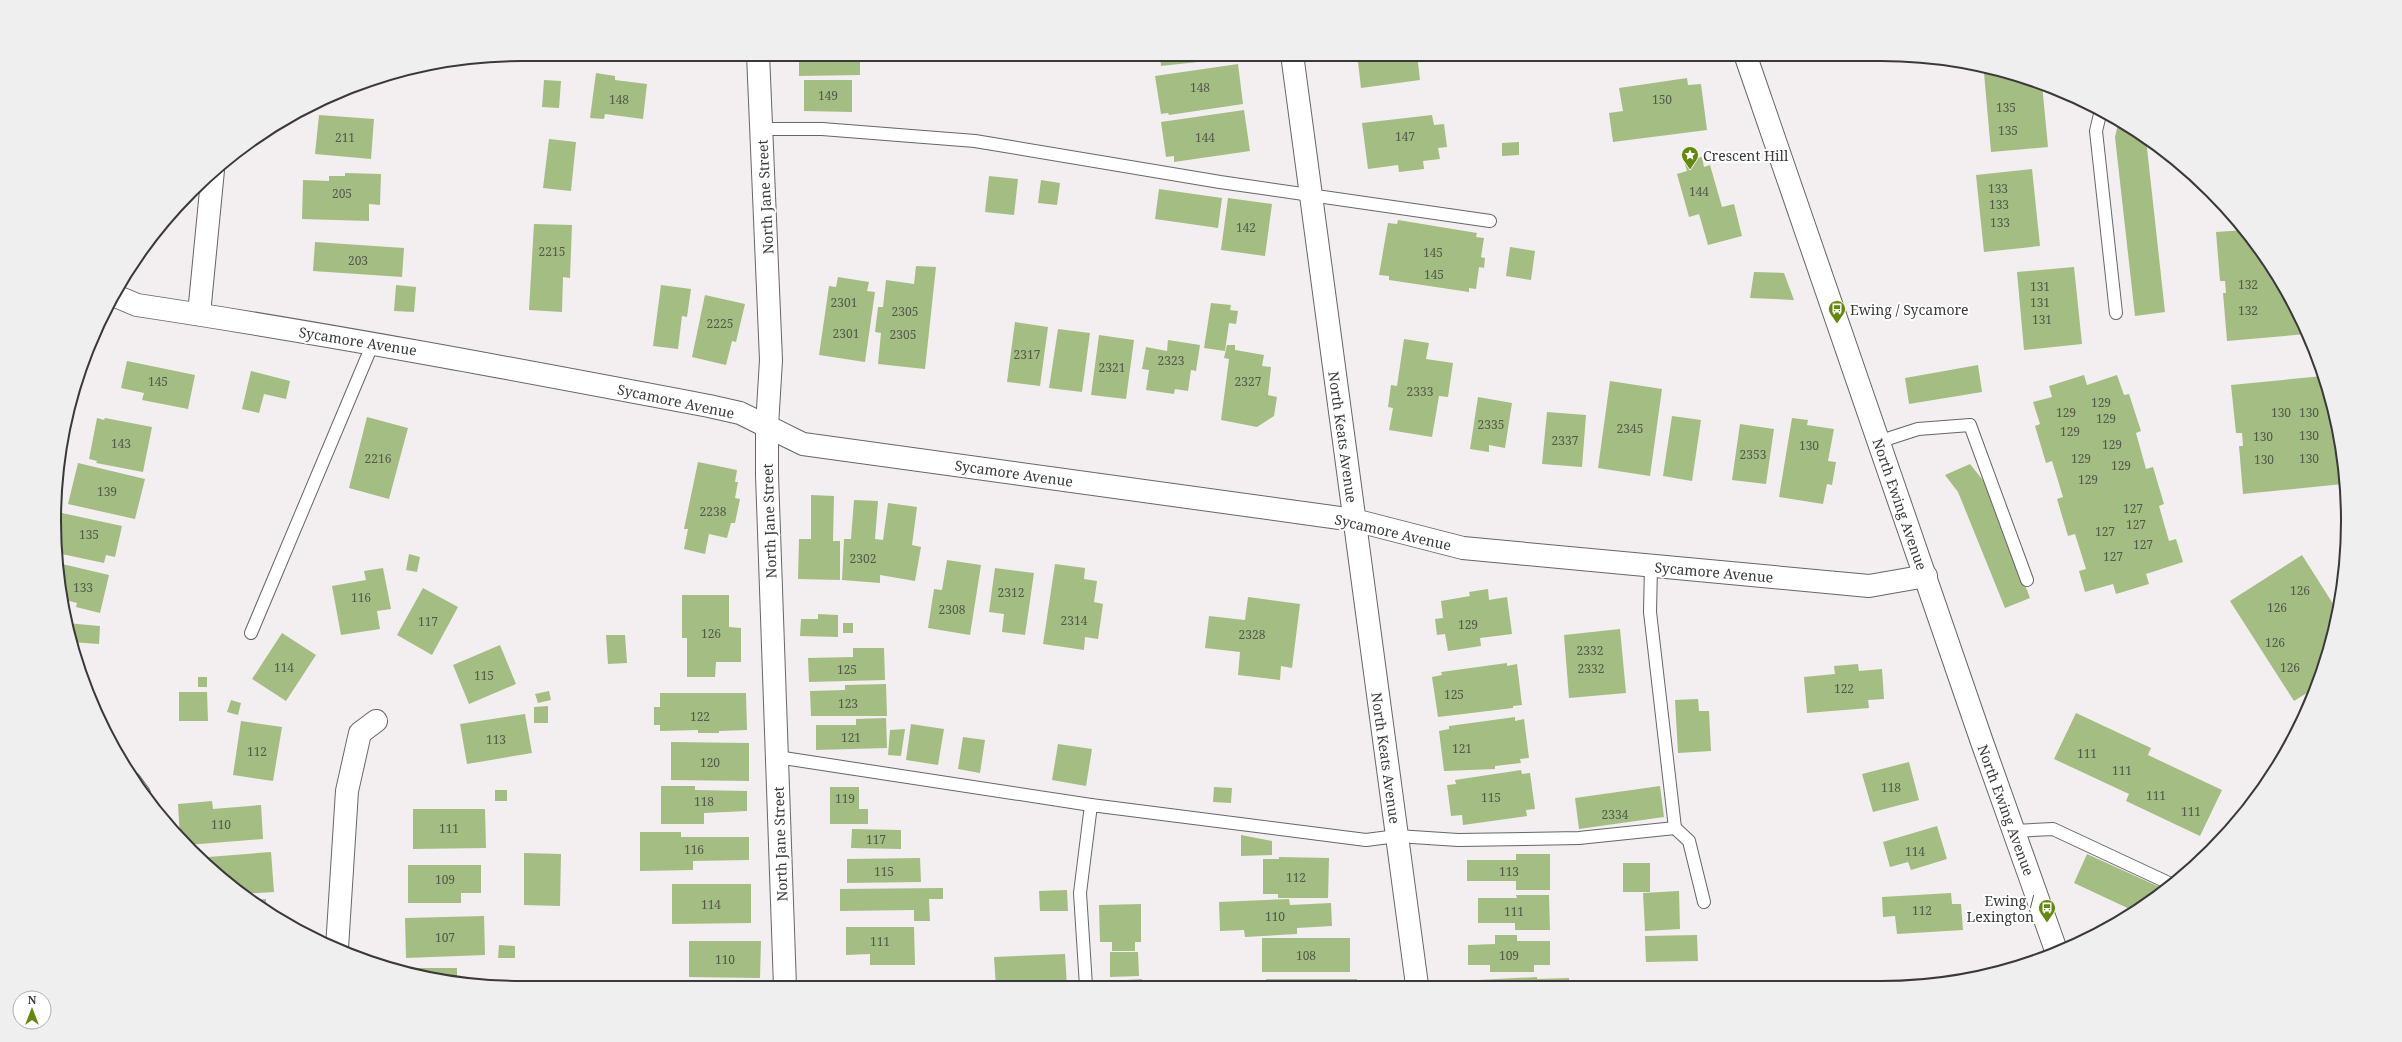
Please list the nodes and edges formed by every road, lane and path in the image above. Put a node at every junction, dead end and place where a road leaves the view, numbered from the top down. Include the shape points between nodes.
1 (758, 61) edge
2 (1293, 61) edge
3 (1747, 61) edge
4 (2099, 117) edge
5 (761, 129) junction
6 (212, 181) edge
7 (1310, 195) junction
8 (1490, 221) dead end
9 (119, 298) edge
10 (2116, 313) dead end
11 (199, 314) junction
12 (373, 343) junction
13 (767, 426) junction
14 (1878, 442) junction
15 (1354, 520) junction
16 (1651, 566) junction
17 (1926, 576) junction
18 (2027, 580) dead end
19 (251, 633) dead end
20 (376, 721) dead end
21 (777, 757) junction
22 (1091, 805) junction
23 (1675, 828) junction
24 (2014, 831) junction
25 (1397, 836) junction
26 (2166, 882) edge
27 (1704, 902) dead end
28 (337, 943) edge
29 (2055, 947) edge
30 (785, 981) edge
31 (1086, 981) edge
32 (1416, 981) edge

1 - 5 street, North Jane Street
2 - 7 street, North Keats Avenue
3 - 14 street, North Ewing Avenue
4 - 10 lane via 2096,131
5 - 7 lane via 822,129 975,141
5 - 13 street, North Jane Street via 771,360
6 - 11 street
7 - 8 lane
7 - 15 street, North Keats Avenue
9 - 11 street, Sycamore Avenue via 137,305
11 - 12 street, Sycamore Avenue via 305,334
12 - 13 street, Sycamore Avenue via 709,406 740,413
12 - 19 lane
13 - 15 street, Sycamore Avenue via 803,444
13 - 21 street, North Jane Street
14 - 17 street, North Ewing Avenue
14 - 18 lane via 1918,429 1970,425
15 - 16 street, Sycamore Avenue via 1463,548
15 - 25 street, North Keats Avenue
16 - 17 street, Sycamore Avenue via 1869,586
16 - 23 lane via 1650,612
17 - 24 street, North Ewing Avenue
20 - 28 street via 360,733 347,791
21 - 22 lane
21 - 30 street, North Jane Street
22 - 25 lane via 1366,840
22 - 31 lane via 1080,893
23 - 25 lane via 1580,838 1458,840
23 - 27 lane via 1689,841
24 - 26 lane via 2053,829
24 - 29 street, North Ewing Avenue
25 - 32 street, North Keats Avenue

